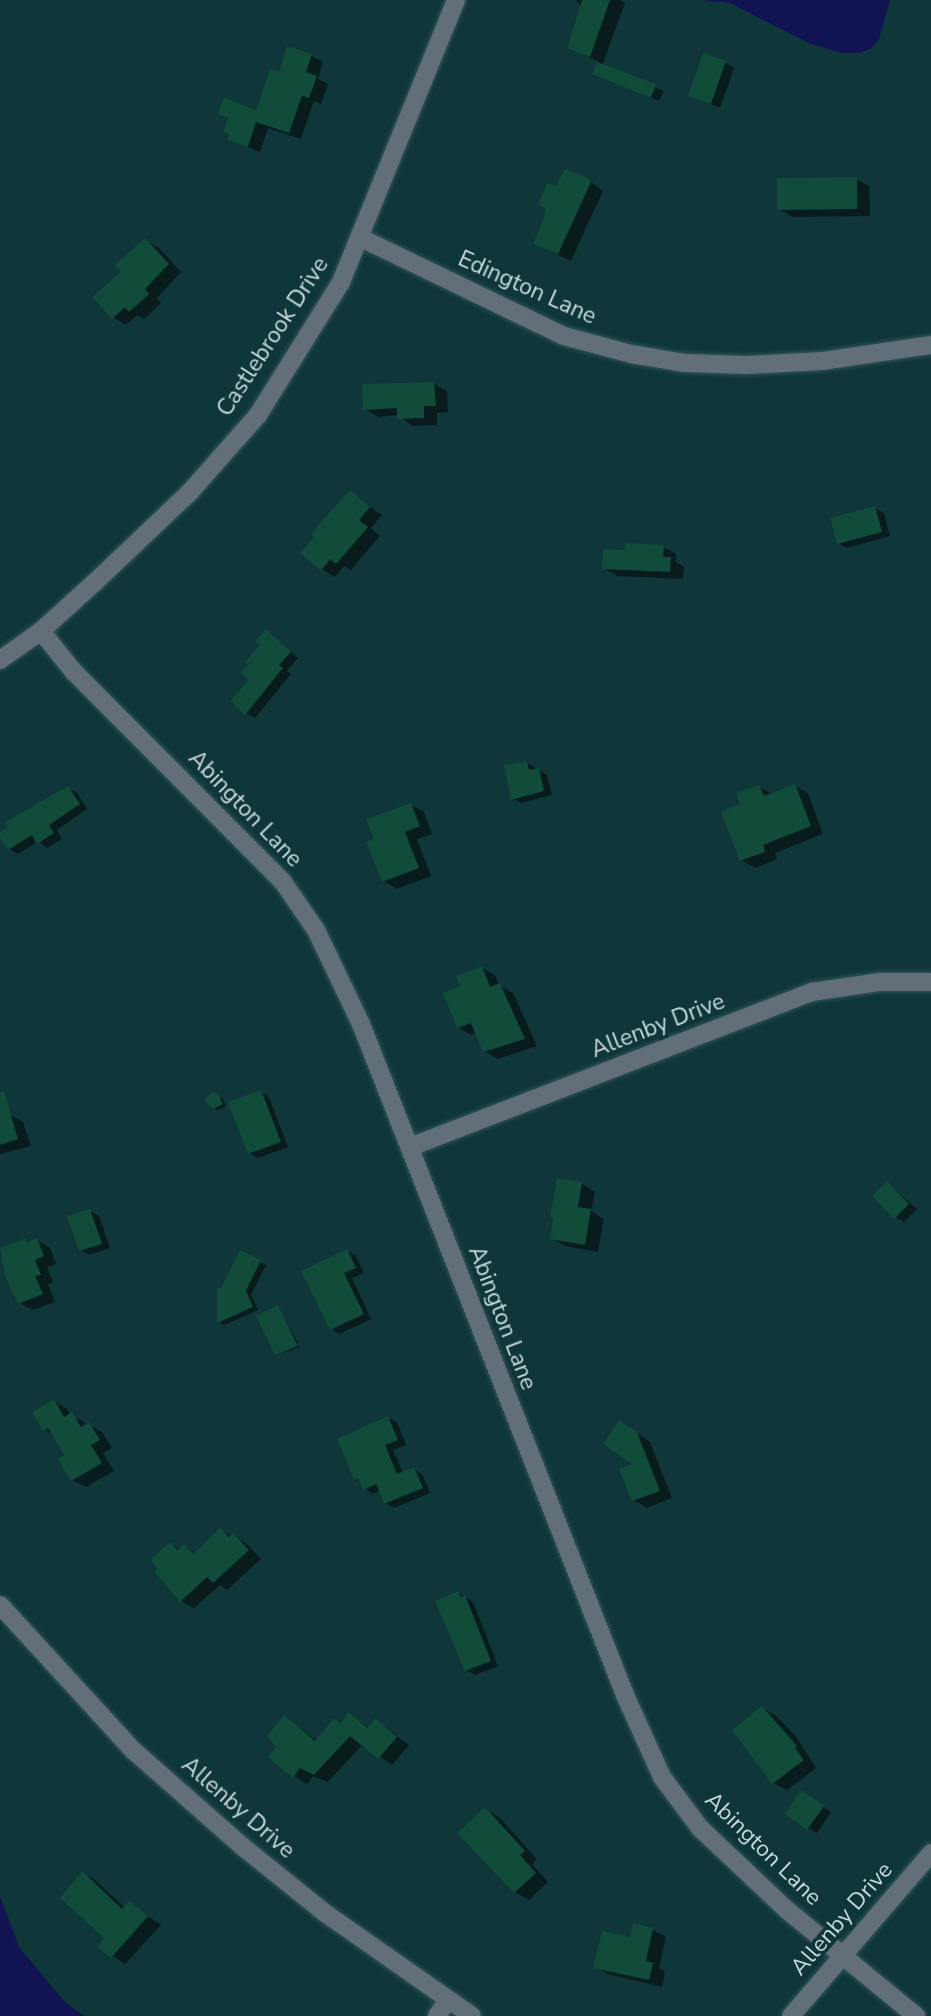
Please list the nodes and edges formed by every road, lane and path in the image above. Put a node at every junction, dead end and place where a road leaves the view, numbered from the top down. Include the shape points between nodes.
1 (456, 0) edge
2 (361, 238) junction
3 (931, 345) edge
4 (41, 631) junction
5 (0, 660) edge
6 (931, 982) edge
7 (410, 1147) junction
8 (0, 1605) edge
9 (931, 1853) edge
10 (844, 1956) junction
11 (448, 2000) junction
12 (437, 2016) edge
13 (472, 2016) edge
14 (791, 2016) edge
15 (916, 2016) edge

1 - 2 street, Castlebrook Drive
2 - 3 street, Edington Lane via 564,337 631,354 685,363 747,365 822,361
2 - 4 street, Castlebrook Drive via 341,282 258,415 190,492
4 - 5 street, Castlebrook Drive
4 - 7 street, Abington Lane via 75,672 283,882 316,930 361,1024
6 - 7 street, Allenby Drive via 880,982 810,993
7 - 10 street, Abington Lane via 625,1695 662,1777 700,1828
8 - 11 street, Allenby Drive via 134,1751 325,1913
9 - 10 street, Allenby Drive
10 - 14 street, Allenby Drive
10 - 15 street, Abington Lane
11 - 12 street
11 - 13 street, Allenby Drive

